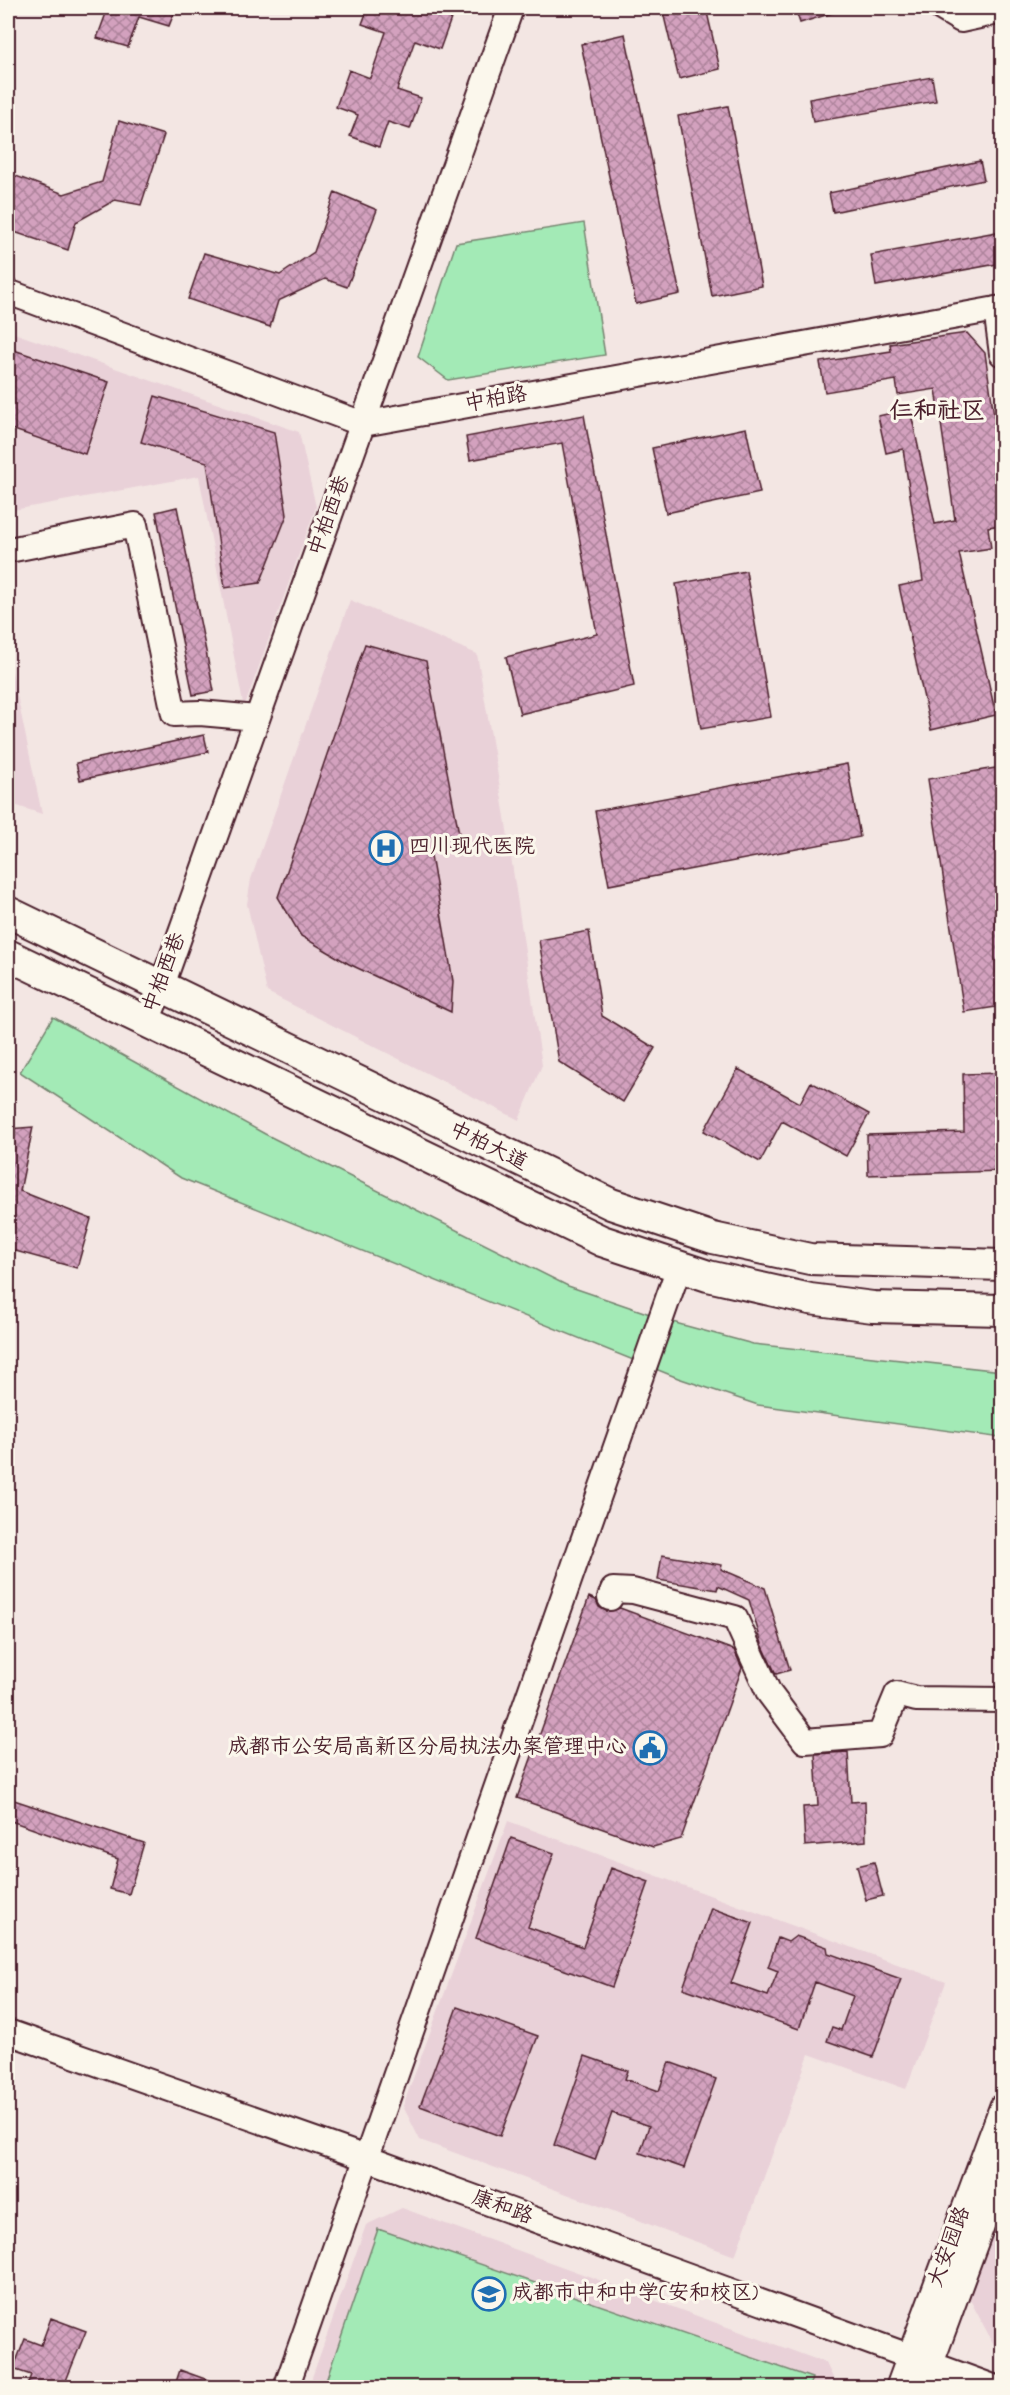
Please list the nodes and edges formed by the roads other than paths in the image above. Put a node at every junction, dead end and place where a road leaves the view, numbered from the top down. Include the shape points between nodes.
1 (511, 8) edge
2 (941, 8) edge
3 (1002, 11) edge
4 (8, 292) edge
5 (999, 309) edge
6 (1002, 354) edge
7 (363, 424) junction
8 (14, 549) dead end
9 (257, 718) junction
10 (8, 912) edge
11 (8, 956) edge
12 (161, 988) junction
13 (146, 1023) junction
14 (1002, 1265) edge
15 (679, 1267) junction
16 (1002, 1310) edge
17 (610, 1598) dead end
18 (1002, 1700) edge
19 (8, 2032) edge
20 (1002, 2107) edge
21 (366, 2158) junction
22 (1002, 2172) edge
23 (920, 2360) junction
24 (286, 2388) edge
25 (898, 2388) edge
26 (922, 2388) edge
27 (996, 2388) edge

1 - 7 street, 中柏西巷
2 - 3 street via 961,20
4 - 7 street
5 - 6 street
5 - 7 street, 中柏路
7 - 9 street, 中柏西巷
8 - 9 street via 135,525 174,714
9 - 12 street, 中柏西巷
10 - 12 main road, 中柏大道
11 - 13 main road, 中柏大道
12 - 13 street, 中柏西巷
12 - 14 main road, 中柏大道 via 611,1204 713,1238 810,1259
13 - 15 main road, 中柏大道 via 591,1236
15 - 16 main road, 中柏大道 via 810,1299 873,1307
15 - 21 street
17 - 18 street via 613,1590 633,1591 735,1618 769,1693 805,1741 880,1735 897,1694 916,1699
19 - 21 street, 康和路
20 - 23 street, 大安园路
21 - 23 street, 康和路
21 - 24 street
22 - 23 street
23 - 25 street, 大安园路
23 - 26 street
23 - 27 street, 康和路

